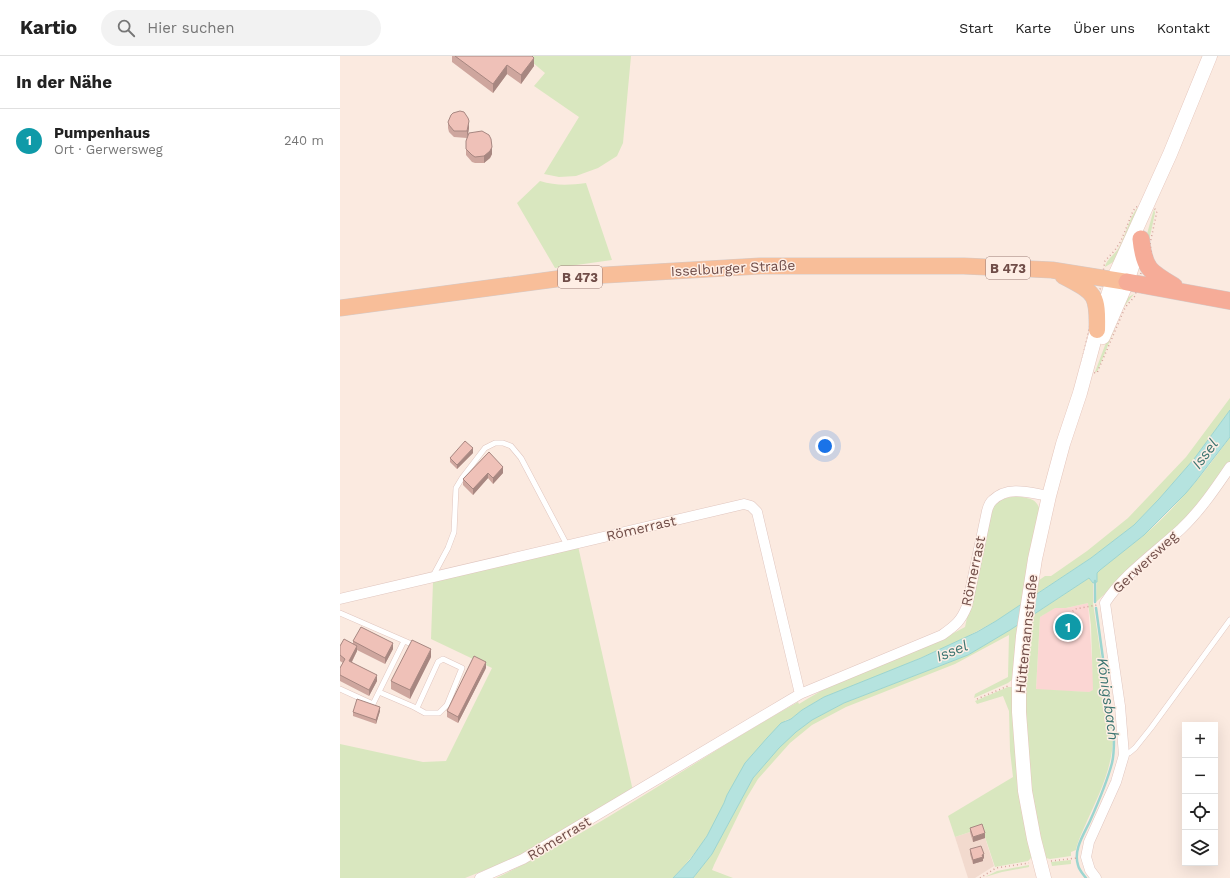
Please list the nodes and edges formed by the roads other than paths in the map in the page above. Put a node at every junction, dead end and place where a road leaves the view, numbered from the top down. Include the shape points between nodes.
1 (1210, 56) edge
2 (1170, 154) junction
3 (1141, 240) junction
4 (1052, 270) junction
5 (1120, 281) junction
6 (1185, 293) junction
7 (1230, 302) edge
8 (340, 308) edge
9 (1097, 330) junction
10 (1080, 393) junction
11 (1230, 467) edge
12 (1049, 496) junction
13 (567, 545) junction
14 (433, 576) junction
15 (340, 599) edge
16 (340, 613) edge
17 (1230, 620) edge
18 (404, 641) junction
19 (422, 649) edge
20 (340, 689) edge
21 (379, 692) junction
22 (800, 694) junction
23 (417, 708) junction
24 (1124, 755) junction
25 (480, 878) edge
26 (1044, 878) edge
27 (1096, 878) edge

1 - 2 main road
2 - 3 main road
2 - 5 main road
3 - 5 main road
3 - 6 highway, B 473 via 1143,257 1147,265 1156,275
4 - 5 main road, Isselburger Straße / B 473
4 - 8 main road, Isselburger Straße / B 473 via 837,265 696,269 571,277
4 - 9 main road, B 473 via 1082,286 1093,296 1097,305
5 - 6 highway, B 473
5 - 9 main road, Hüttemannstraße
5 - 10 main road, Hüttemannstraße
6 - 7 highway, B 473
9 - 10 main road, Hüttemannstraße
10 - 12 main road, Hüttemannstraße
11 - 24 street, Gerwersweg via 1211,495 1182,528 1125,578 1105,603 1120,706
12 - 22 street, Römerrast via 1021,491 1004,493 992,500 986,511 966,606 956,626 942,635
12 - 26 main road, Hüttemannstraße via 1030,589 1019,681 1025,791
13 - 14 street, Römerrast
13 - 14 lane via 521,458 511,446 495,443 485,448 456,488 454,532
13 - 22 street, Römerrast via 744,504 751,506 757,512
14 - 15 street, Römerrast
16 - 18 lane
17 - 24 lane via 1147,733 1135,748
18 - 19 lane
18 - 21 lane
20 - 21 lane via 374,704
21 - 23 lane
22 - 25 street, Römerrast via 523,859
23 - 23 lane via 425,713 439,713 447,704 462,668 443,659 438,662
24 - 27 street, Gerwersweg via 1086,857

